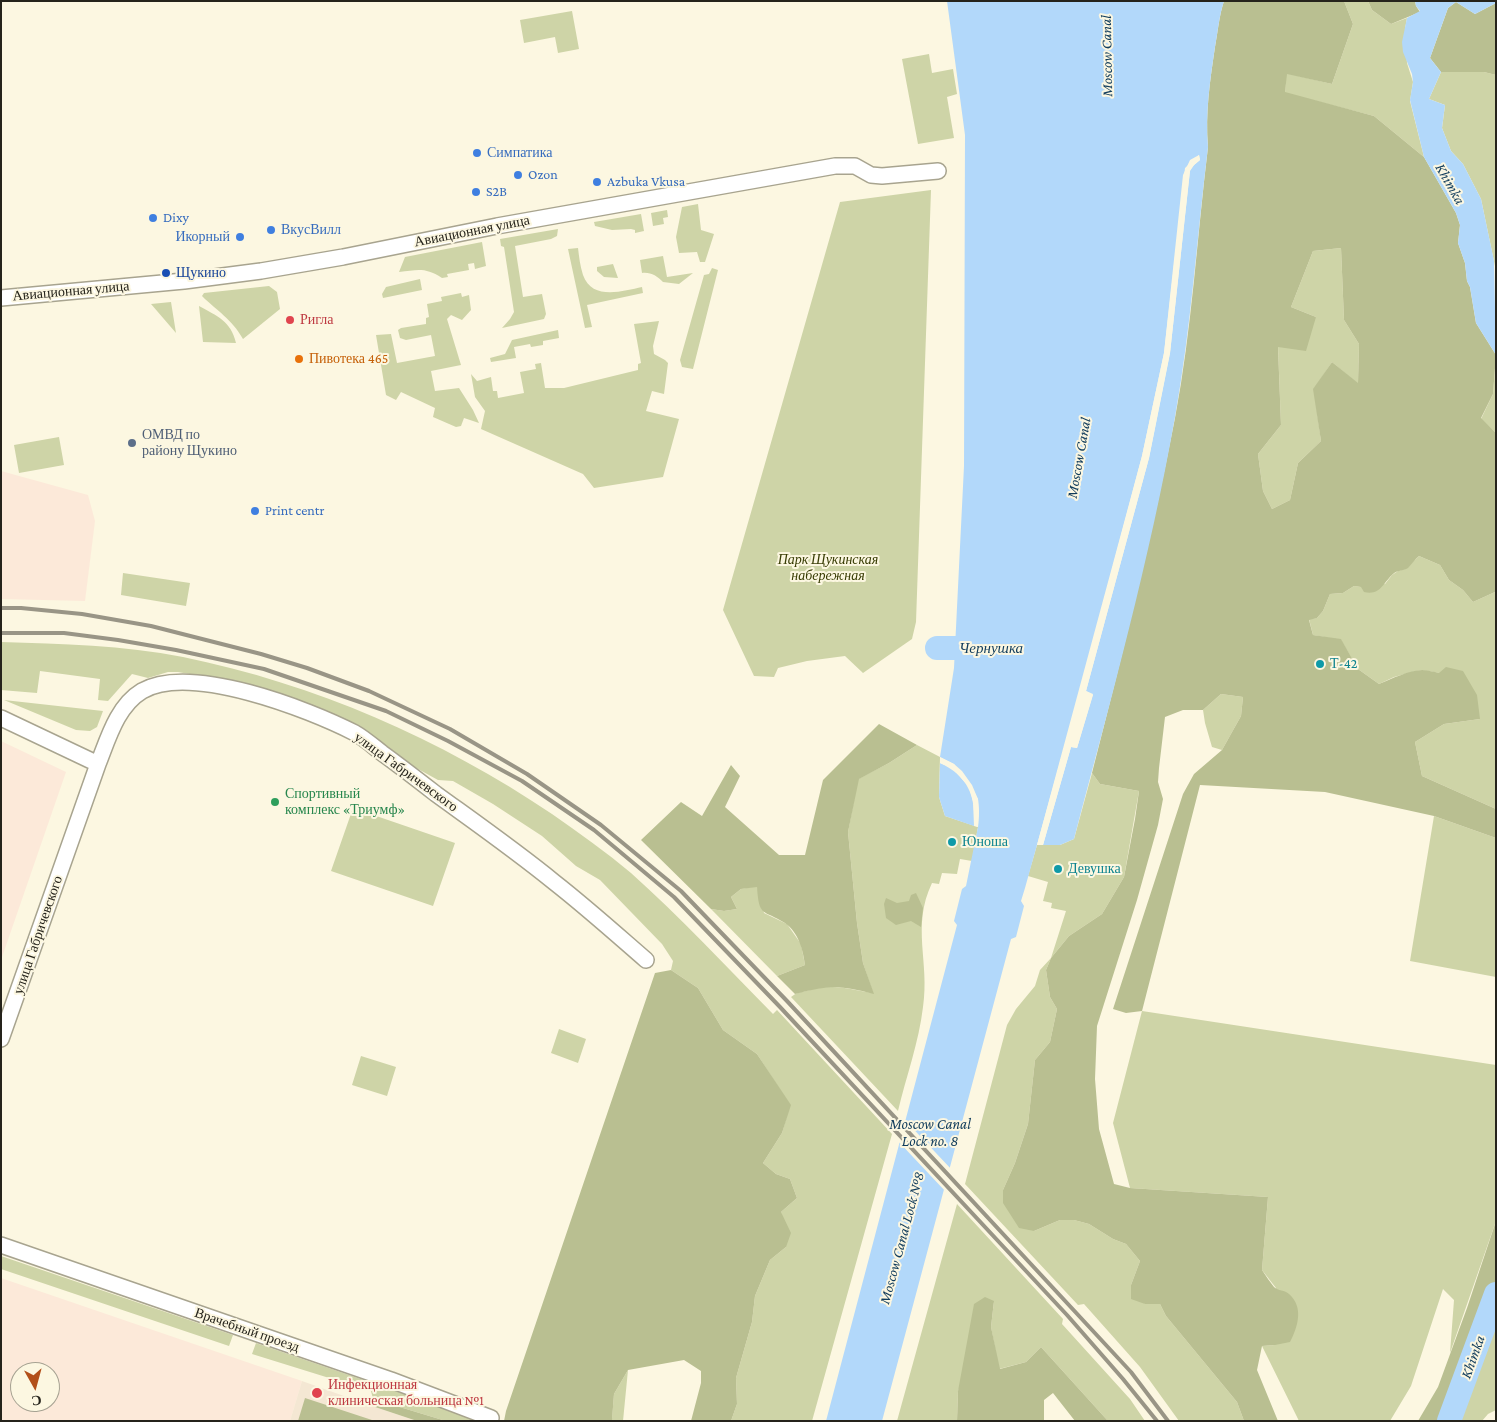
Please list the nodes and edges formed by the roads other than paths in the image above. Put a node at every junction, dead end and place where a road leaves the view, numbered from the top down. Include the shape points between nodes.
1 (938, 171) dead end
2 (1, 298) edge
3 (1, 718) edge
4 (98, 764) junction
5 (646, 960) dead end
6 (1, 1039) edge
7 (1, 1246) edge
8 (492, 1418) dead end

1 - 2 street, Авиационная улица via 882,176 871,175 855,166 835,166 270,270
3 - 4 street
4 - 5 street, улица Габричевского via 121,712 134,697 153,685 195,683 226,687 312,714 356,734 555,882
4 - 6 street, улица Габричевского
7 - 8 street, Врачебный проезд

